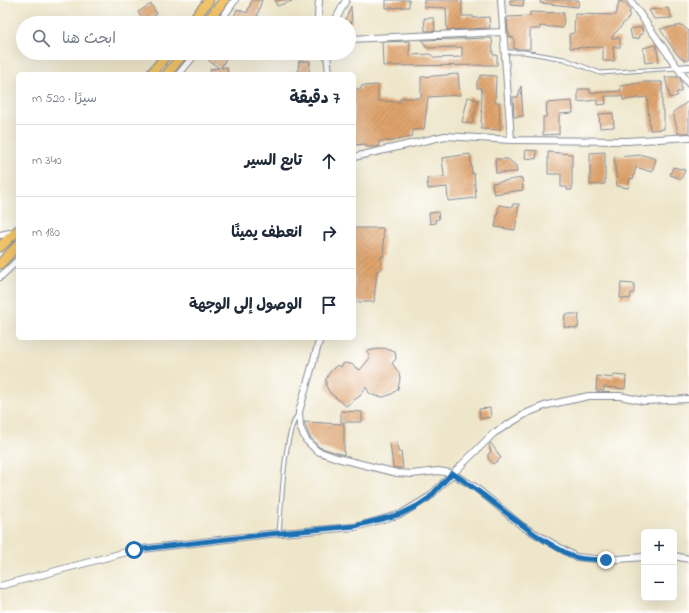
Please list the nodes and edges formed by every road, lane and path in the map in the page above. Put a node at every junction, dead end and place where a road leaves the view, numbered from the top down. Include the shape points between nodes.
1 (209, 0) edge
2 (224, 0) edge
3 (235, 0) edge
4 (319, 0) edge
5 (346, 0) edge
6 (501, 0) edge
7 (630, 0) edge
8 (196, 16) edge
9 (211, 16) edge
10 (224, 16) edge
11 (318, 16) edge
12 (338, 16) edge
13 (503, 32) junction
14 (356, 39) edge
15 (504, 52) junction
16 (162, 60) edge
17 (178, 60) edge
18 (190, 60) edge
19 (328, 60) edge
20 (678, 68) junction
21 (689, 68) edge
22 (153, 72) edge
23 (169, 72) edge
24 (181, 72) edge
25 (329, 72) edge
26 (689, 84) edge
27 (689, 137) edge
28 (511, 140) junction
29 (356, 157) edge
30 (16, 231) edge
31 (16, 232) edge
32 (0, 234) edge
33 (0, 247) edge
34 (16, 247) edge
35 (16, 262) edge
36 (0, 264) edge
37 (0, 277) edge
38 (319, 340) edge
39 (689, 399) edge
40 (299, 412) junction
41 (452, 473) junction
42 (279, 533) junction
43 (641, 557) edge
44 (677, 557) edge
45 (689, 559) edge
46 (0, 586) edge

1 - 8 main road
2 - 9 main road
3 - 10 street
4 - 11 street
5 - 12 street
6 - 13 street
7 - 20 street
13 - 14 street
13 - 15 street
15 - 20 lane via 524,52 564,60 600,72
15 - 28 street
16 - 22 main road
17 - 23 main road
18 - 24 street
19 - 25 street
20 - 21 street
20 - 26 street
27 - 28 street via 627,141
28 - 29 street via 445,136
30 - 32 street
31 - 33 main road
34 - 36 main road
35 - 37 street
38 - 40 street
39 - 41 street via 644,401 606,394 547,405 527,413 494,433
40 - 41 street via 300,427 306,440 317,450 337,458 397,473
40 - 42 lane via 292,422 288,439
41 - 42 street via 429,498 401,514 355,526
41 - 43 street via 475,487 522,526 576,557 606,560
42 - 46 street via 134,550
44 - 45 street

